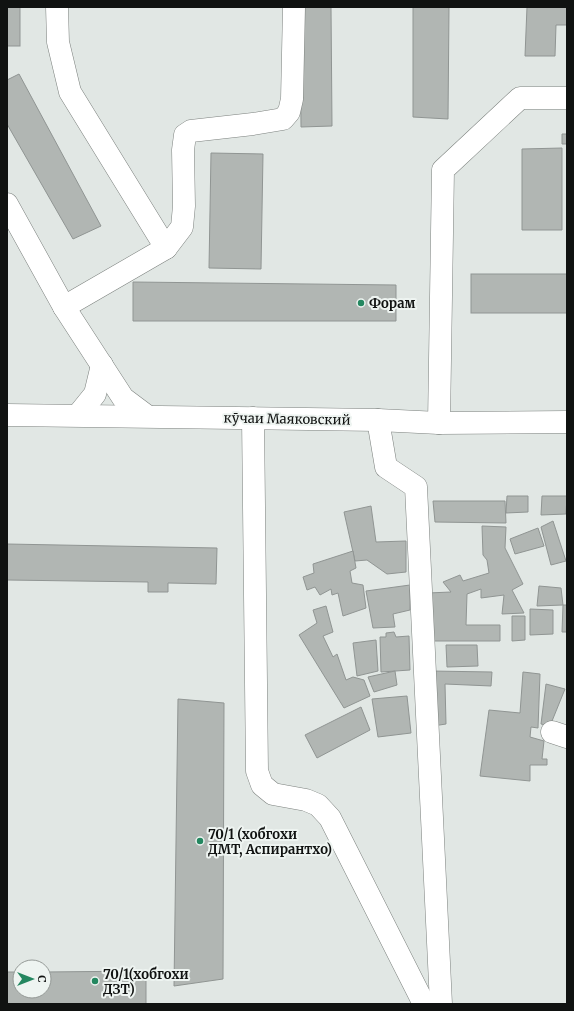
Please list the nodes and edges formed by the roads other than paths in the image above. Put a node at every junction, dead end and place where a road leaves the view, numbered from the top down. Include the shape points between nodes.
1 (58, 7) edge
2 (294, 7) edge
3 (567, 98) edge
4 (10, 213) edge
5 (166, 248) junction
6 (64, 307) junction
7 (102, 365) junction
8 (7, 415) edge
9 (78, 415) junction
10 (147, 416) junction
11 (253, 418) junction
12 (378, 420) junction
13 (567, 422) edge
14 (439, 423) junction
15 (424, 1004) edge
16 (441, 1004) edge

1 - 5 street via 58,42 70,92
2 - 5 street via 292,99 289,112 283,119 191,131 185,135 182,228
3 - 14 street via 520,98 443,170
4 - 6 street
5 - 6 street
6 - 7 street
7 - 9 street via 95,394
7 - 10 street via 123,398
8 - 9 street, кӯчаи Маяковский
9 - 10 street, кӯчаи Маяковский
10 - 11 street, кӯчаи Маяковский
11 - 12 street, кӯчаи Маяковский
11 - 15 street via 257,771 262,785 273,794 306,800 318,805 330,818
12 - 14 street, кӯчаи Маяковский
12 - 16 street via 386,467 416,487
13 - 14 street, кӯчаи Маяковский

